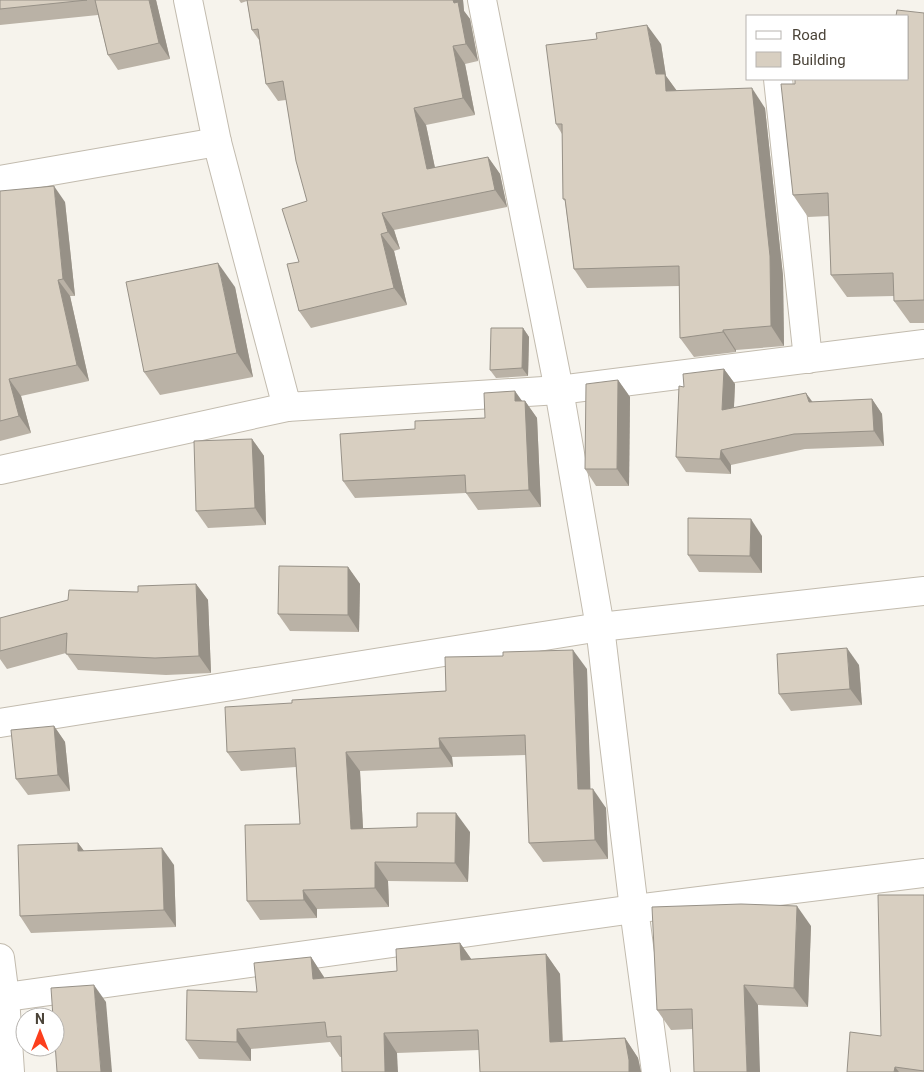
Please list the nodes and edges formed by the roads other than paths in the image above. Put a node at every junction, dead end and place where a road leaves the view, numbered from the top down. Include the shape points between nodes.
1 (188, 0) edge
2 (482, 0) edge
3 (778, 80) edge
4 (217, 142) junction
5 (0, 180) edge
6 (924, 344) edge
7 (808, 359) junction
8 (559, 390) junction
9 (287, 407) junction
10 (0, 470) edge
11 (924, 591) edge
12 (600, 627) junction
13 (0, 723) edge
14 (924, 872) edge
15 (634, 909) junction
16 (0, 958) edge
17 (2, 997) edge
18 (10, 1072) edge
19 (656, 1072) edge

1 - 4 street
2 - 8 street
3 - 7 street
4 - 5 street
4 - 9 street
6 - 7 street
7 - 8 street
8 - 9 street
8 - 12 street
9 - 10 street
11 - 12 street
12 - 13 street
12 - 15 street
14 - 15 street
15 - 17 street
15 - 19 street
16 - 17 street
17 - 18 street

